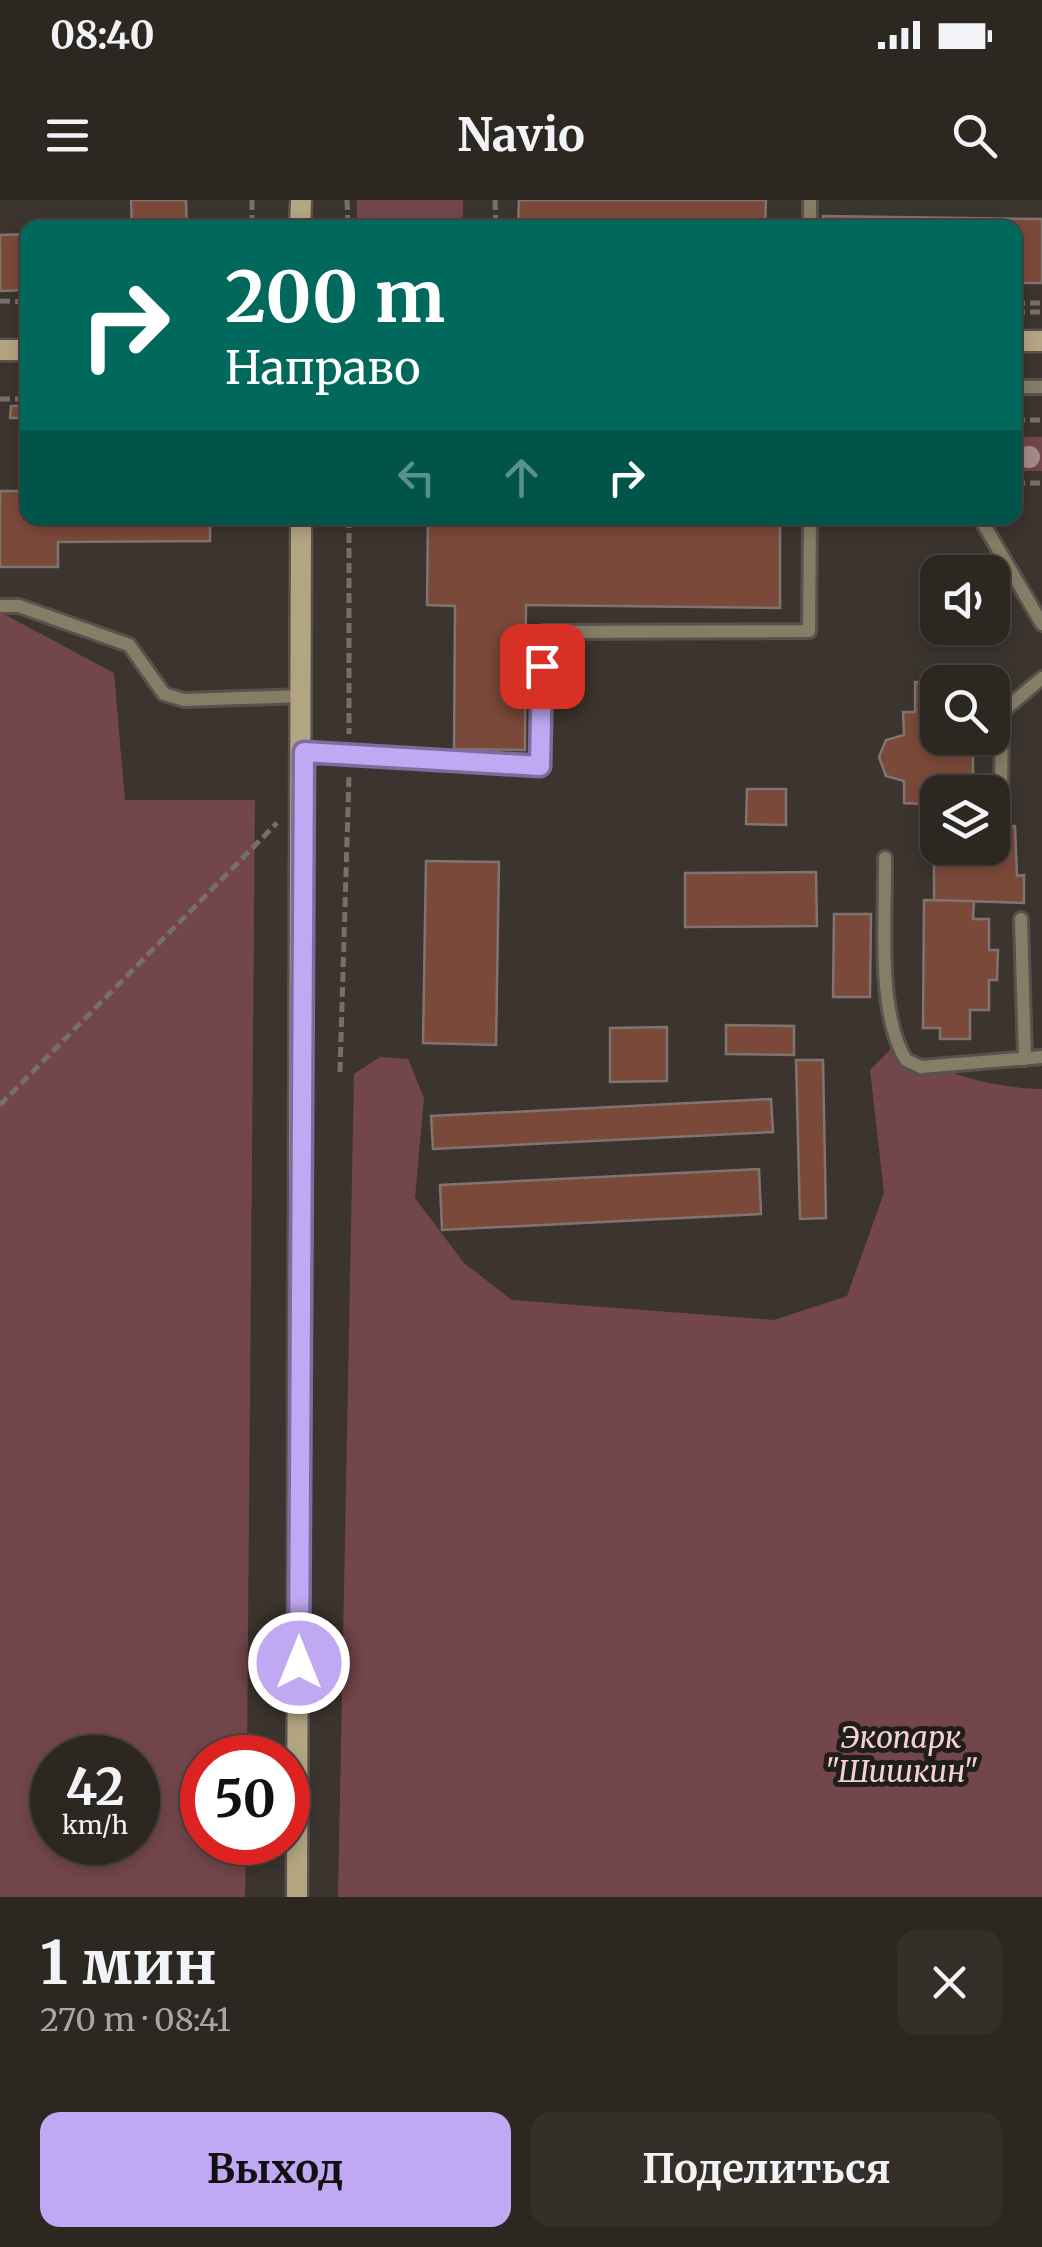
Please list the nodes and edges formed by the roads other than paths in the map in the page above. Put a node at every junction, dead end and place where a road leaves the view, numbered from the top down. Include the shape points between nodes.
1 (302, 525) edge
2 (810, 525) edge
3 (984, 525) edge
4 (0, 606) edge
5 (1041, 621) edge
6 (1042, 678) edge
7 (304, 696) junction
8 (304, 752) junction
9 (1000, 775) edge
10 (885, 858) dead end
11 (1020, 919) dead end
12 (1042, 1057) edge
13 (1024, 1059) junction
14 (298, 1897) edge

1 - 7 main road
2 - 8 lane via 809,632 543,632 540,766
3 - 5 lane
4 - 7 lane via 19,606 130,644 164,694 184,700
6 - 9 lane via 1002,712
7 - 8 main road
8 - 14 main road
10 - 13 lane via 887,979 906,1060 921,1066
11 - 13 lane
12 - 13 lane

